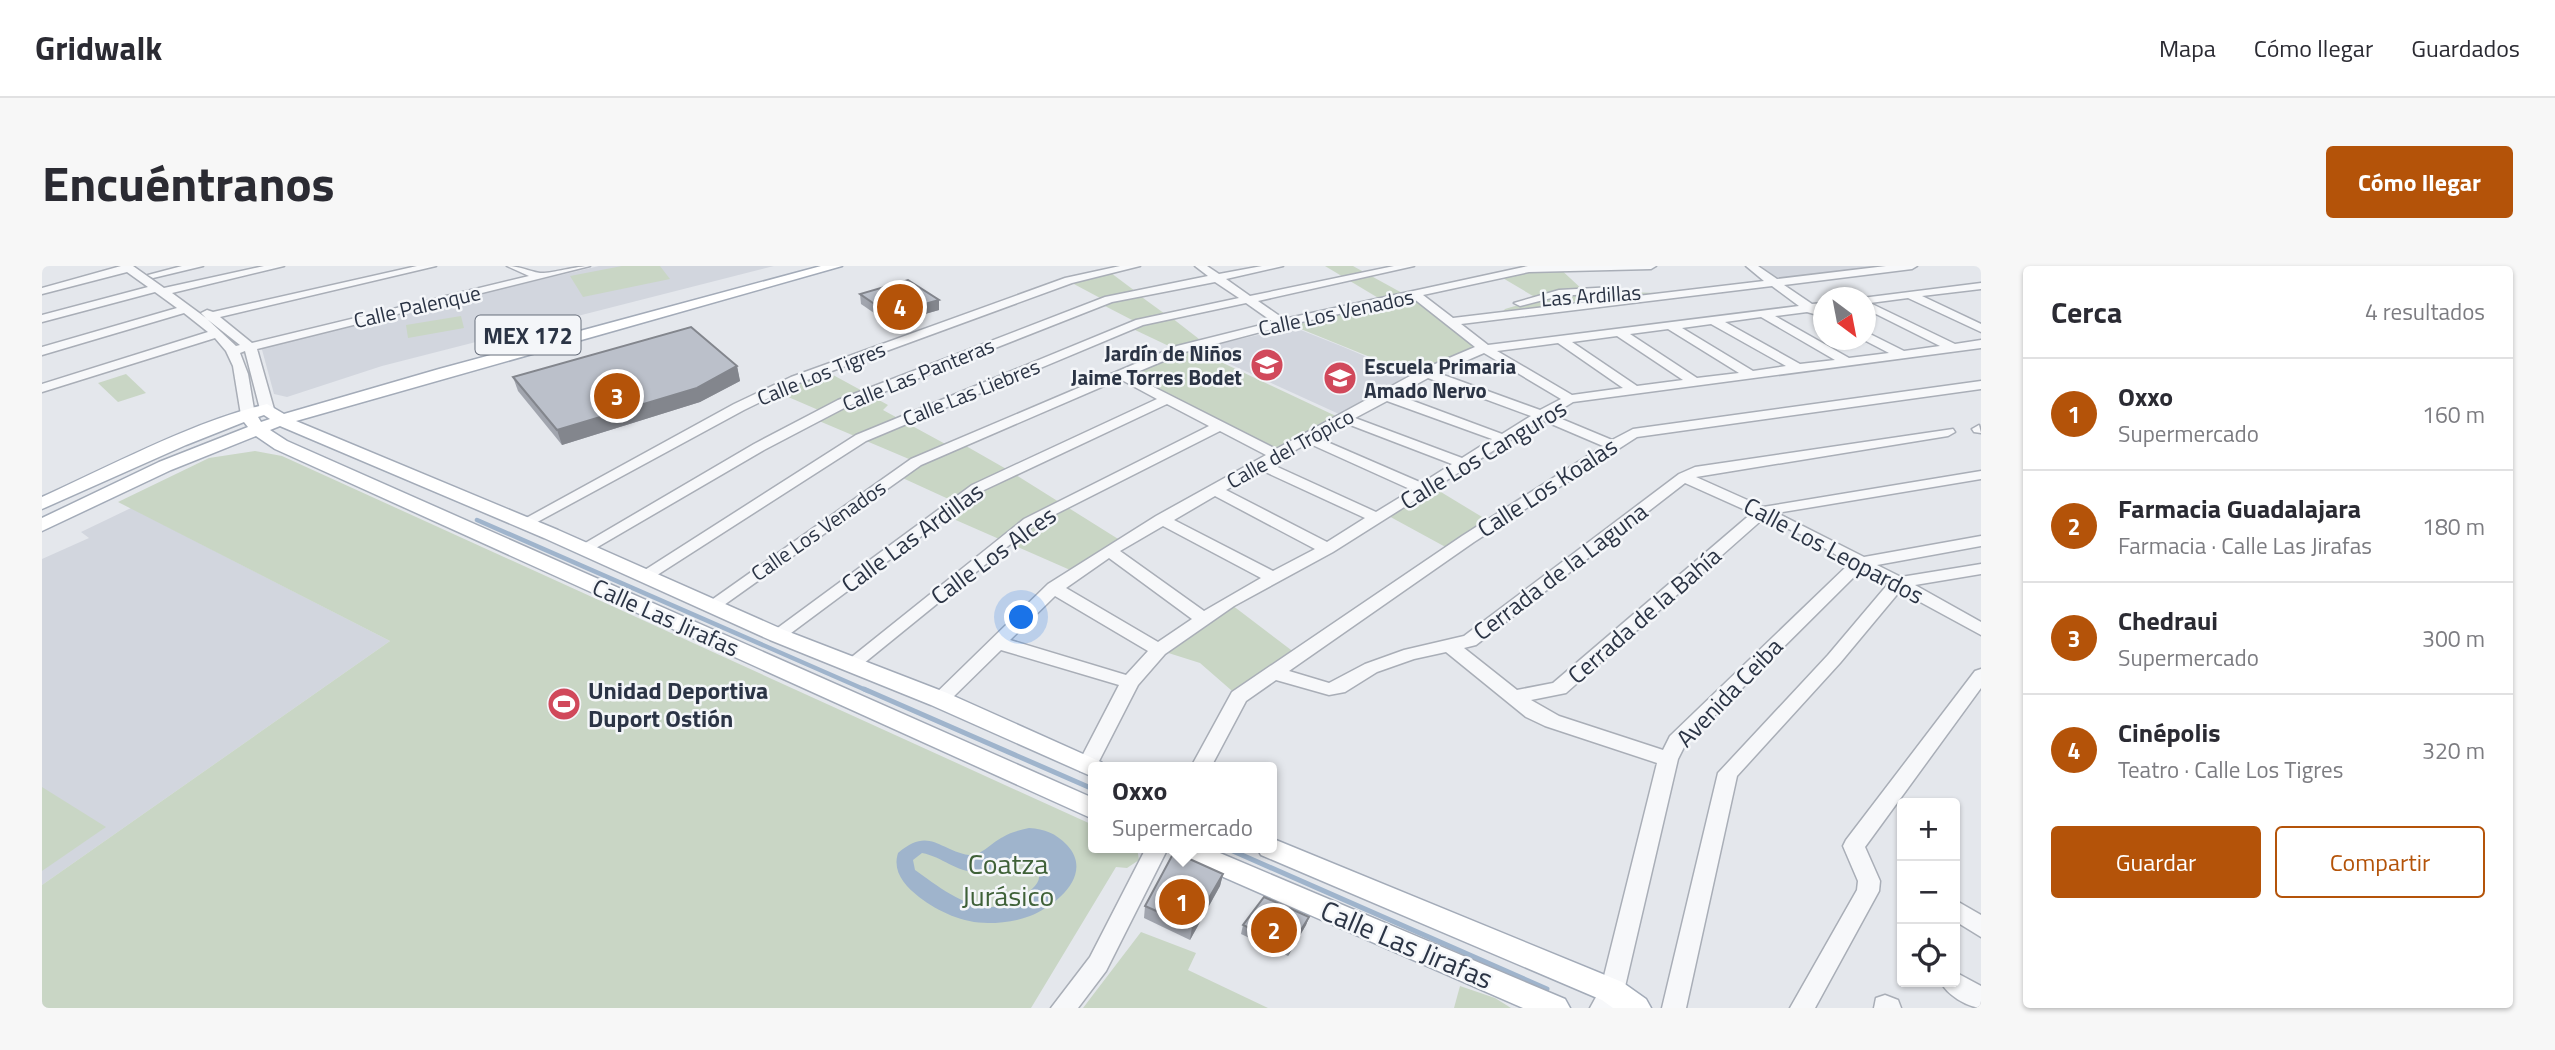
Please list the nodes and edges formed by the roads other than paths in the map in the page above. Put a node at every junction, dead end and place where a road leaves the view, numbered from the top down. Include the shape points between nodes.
1 (198, 266) edge
2 (279, 266) edge
3 (431, 266) edge
4 (512, 266) edge
5 (585, 266) edge
6 (789, 266) edge
7 (836, 266) edge
8 (1135, 266) edge
9 (1200, 266) edge
10 (1278, 266) edge
11 (1409, 266) edge
12 (1651, 266) edge
13 (1751, 266) edge
14 (1912, 266) edge
15 (132, 267) edge
16 (813, 268) edge
17 (153, 275) junction
18 (541, 277) junction
19 (1216, 278) junction
20 (1773, 282) junction
21 (1981, 286) edge
22 (1957, 289) junction
23 (163, 290) junction
24 (42, 291) edge
25 (1416, 295) junction
26 (1910, 295) junction
27 (1247, 299) junction
28 (1981, 299) edge
29 (1876, 300) edge
30 (1813, 305) edge
31 (1876, 307) edge
32 (1813, 308) edge
33 (185, 309) junction
34 (1765, 315) junction
35 (210, 316) junction
36 (603, 316) junction
37 (42, 320) edge
38 (1715, 321) junction
39 (1451, 322) junction
40 (1282, 323) junction
41 (1671, 327) junction
42 (1981, 328) edge
43 (1619, 332) junction
44 (215, 334) junction
45 (1560, 339) junction
46 (1876, 341) edge
47 (1981, 344) edge
48 (250, 347) junction
49 (1954, 348) junction
50 (1485, 349) junction
51 (42, 351) edge
52 (232, 351) junction
53 (1903, 355) junction
54 (1849, 363) junction
55 (470, 365) junction
56 (1801, 370) junction
57 (1425, 373) junction
58 (1119, 374) junction
59 (1753, 376) junction
60 (1696, 383) junction
61 (1981, 385) edge
62 (43, 386) edge
63 (1634, 390) junction
64 (1384, 395) junction
65 (359, 396) junction
66 (1168, 399) junction
67 (1570, 399) junction
68 (1541, 415) junction
69 (263, 418) junction
70 (1343, 418) junction
71 (1220, 426) junction
72 (1948, 432) dead end
73 (1307, 438) junction
74 (1504, 439) junction
75 (328, 441) junction
76 (281, 445) junction
77 (1612, 445) junction
78 (203, 450) junction
79 (1276, 455) junction
80 (1260, 464) junction
81 (1465, 464) junction
82 (1981, 475) edge
83 (1684, 477) junction
84 (1424, 489) junction
85 (1215, 490) junction
86 (42, 504) edge
87 (478, 504) junction
88 (1763, 511) junction
89 (1377, 518) junction
90 (1161, 519) junction
91 (451, 520) junction
92 (525, 523) junction
93 (42, 526) edge
94 (1981, 541) edge
95 (583, 549) junction
96 (1327, 549) junction
97 (1109, 551) junction
98 (1859, 562) junction
99 (1981, 569) edge
100 (645, 575) junction
101 (1272, 577) junction
102 (1898, 583) junction
103 (1054, 588) junction
104 (711, 606) junction
105 (1203, 618) junction
106 (1981, 629) edge
107 (777, 635) junction
108 (999, 643) junction
109 (1450, 646) junction
110 (1159, 650) junction
111 (852, 664) junction
112 (1272, 673) junction
113 (1981, 675) edge
114 (1130, 682) junction
115 (1514, 697) junction
116 (939, 699) junction
117 (1668, 760) junction
118 (1092, 762) edge
119 (1204, 762) edge
120 (1088, 766) edge
121 (1088, 806) edge
122 (1277, 851) edge
123 (1154, 853) edge
124 (1194, 853) edge
125 (1960, 912) edge
126 (1981, 927) edge
127 (1960, 987) edge
128 (1981, 999) edge
129 (1607, 1000) edge
130 (1063, 1008) edge
131 (1555, 1008) edge
132 (1636, 1008) edge
133 (1674, 1008) edge
134 (1802, 1008) edge

1 - 17 street
2 - 23 street
3 - 35 street
4 - 18 street
5 - 18 street, Calle Palenque
6 - 36 main road, MEX 172
7 - 16 main road, MEX 172
8 - 92 street, Calle Los Tigres via 1069,280 795,380
9 - 19 street
10 - 19 street, Calle Las Panteras
11 - 27 street, Calle Las Liebres
12 - 25 street, Calle Los Venados via 1529,269
13 - 20 street
14 - 20 street
15 - 17 street
15 - 23 street
15 - 24 street
16 - 55 main road, MEX 172
17 - 23 street
18 - 48 street, Calle Palenque
19 - 27 street
19 - 95 street, Calle Las Panteras via 1101,302 843,404
20 - 30 street
20 - 39 street, Las Ardillas
21 - 22 street
22 - 26 street
22 - 28 street
23 - 33 street
23 - 35 street
23 - 37 street
25 - 39 street
25 - 40 street, Calle Los Venados
26 - 29 street
26 - 42 street
27 - 40 street
27 - 100 street, Calle Las Liebres via 1149,319 868,435
31 - 49 street
32 - 34 street, Calle del Trópico
33 - 44 street
33 - 51 street
34 - 38 street, Calle del Trópico
34 - 54 street
35 - 48 street
36 - 55 main road via 485,352
36 - 69 main road, MEX 172 via 443,358
38 - 41 street, Calle del Trópico
38 - 56 street
39 - 50 street
40 - 58 street, Calle Los Venados via 1202,342
41 - 43 street, Calle del Trópico
41 - 59 street
43 - 45 street, Calle del Trópico
43 - 60 street
44 - 52 street
44 - 62 street
45 - 50 street, Calle del Trópico
45 - 63 street
46 - 53 street
47 - 49 street, Calle Los Canguros
48 - 52 street, Calle Palenque
48 - 69 street
49 - 53 street, Calle Los Canguros
50 - 57 street, Calle del Trópico
50 - 67 street
52 - 69 street
53 - 54 street, Calle Los Canguros
54 - 56 street, Calle Los Canguros
55 - 65 main road, MEX 172
56 - 59 street, Calle Los Canguros
57 - 64 street, Calle del Trópico
57 - 68 street
58 - 66 street
58 - 104 street, Calle Los Venados via 916,463
59 - 60 street, Calle Los Canguros
60 - 63 street, Calle Los Canguros
61 - 77 street, Calle Los Koalas via 1633,433
63 - 67 street, Calle Los Canguros
64 - 70 street, Calle del Trópico
64 - 74 street
65 - 69 main road
65 - 75 main road via 329,418
66 - 71 street
66 - 107 street, Calle Las Ardillas via 977,488
67 - 68 street, Calle Los Canguros
68 - 74 street, Calle Los Canguros
68 - 77 street
69 - 75 main road, Calle Las Jirafas
69 - 76 main road, Calle Las Jirafas
69 - 78 main road
69 - 86 main road via 180,441
70 - 73 street, Calle del Trópico
70 - 81 street
71 - 79 street
71 - 111 street, Calle Los Alces via 1029,522
72 - 83 street via 1700,470
73 - 79 street, Calle del Trópico
73 - 84 street
74 - 81 street, Calle Los Canguros
75 - 87 main road, Calle Las Jirafas
76 - 78 main road
76 - 91 main road, Calle Las Jirafas
77 - 112 street, Calle Los Koalas
78 - 93 main road
79 - 80 street, Calle del Trópico
80 - 85 street, Calle del Trópico
80 - 89 street
81 - 84 street, Calle Los Canguros
82 - 88 street
83 - 88 street, Calle Los Leopardos
83 - 109 street, Cerrada de la Laguna via 1470,641
84 - 89 street, Calle Los Canguros
85 - 90 street, Calle del Trópico
85 - 96 street
87 - 91 main road
87 - 92 main road, Calle Las Jirafas
88 - 98 street, Calle Los Leopardos
88 - 115 street, Cerrada de la Bahía via 1559,688
89 - 96 street, Calle Los Canguros
90 - 97 street, Calle del Trópico
90 - 101 street
91 - 121 main road, Calle Las Jirafas
92 - 95 main road, Calle Las Jirafas
94 - 98 street
95 - 100 main road, Calle Las Jirafas
96 - 101 street, Calle Los Canguros
97 - 103 street, Calle del Trópico
97 - 105 street
98 - 102 street, Calle Los Leopardos
98 - 117 street, Avenida Ceiba via 1677,741
99 - 102 street
100 - 104 main road, Calle Las Jirafas
101 - 105 street, Calle Los Canguros
102 - 106 street, Calle Los Leopardos
102 - 133 street via 1728,773
103 - 108 street, Calle del Trópico
103 - 110 street
104 - 107 main road, Calle Las Jirafas
105 - 110 street, Calle Los Canguros
107 - 111 main road, Calle Las Jirafas
108 - 114 street
108 - 116 street, Calle del Trópico
109 - 112 street, Cerrada de la Laguna via 1410,654 1329,689
109 - 115 street
110 - 114 street, Calle Los Canguros
111 - 116 main road, Calle Las Jirafas
112 - 119 street, Calle Los Koalas via 1237,698
113 - 134 street via 1854,846 1868,891
114 - 118 street, Calle Los Canguros
115 - 117 street via 1552,721
116 - 120 main road, Calle Las Jirafas
117 - 129 street, Avenida Ceiba
122 - 129 main road, Calle Las Jirafas
123 - 130 street via 1098,964
124 - 131 main road, Calle Las Jirafas
125 - 126 street
127 - 128 street
129 - 132 main road, Calle Las Jirafas

